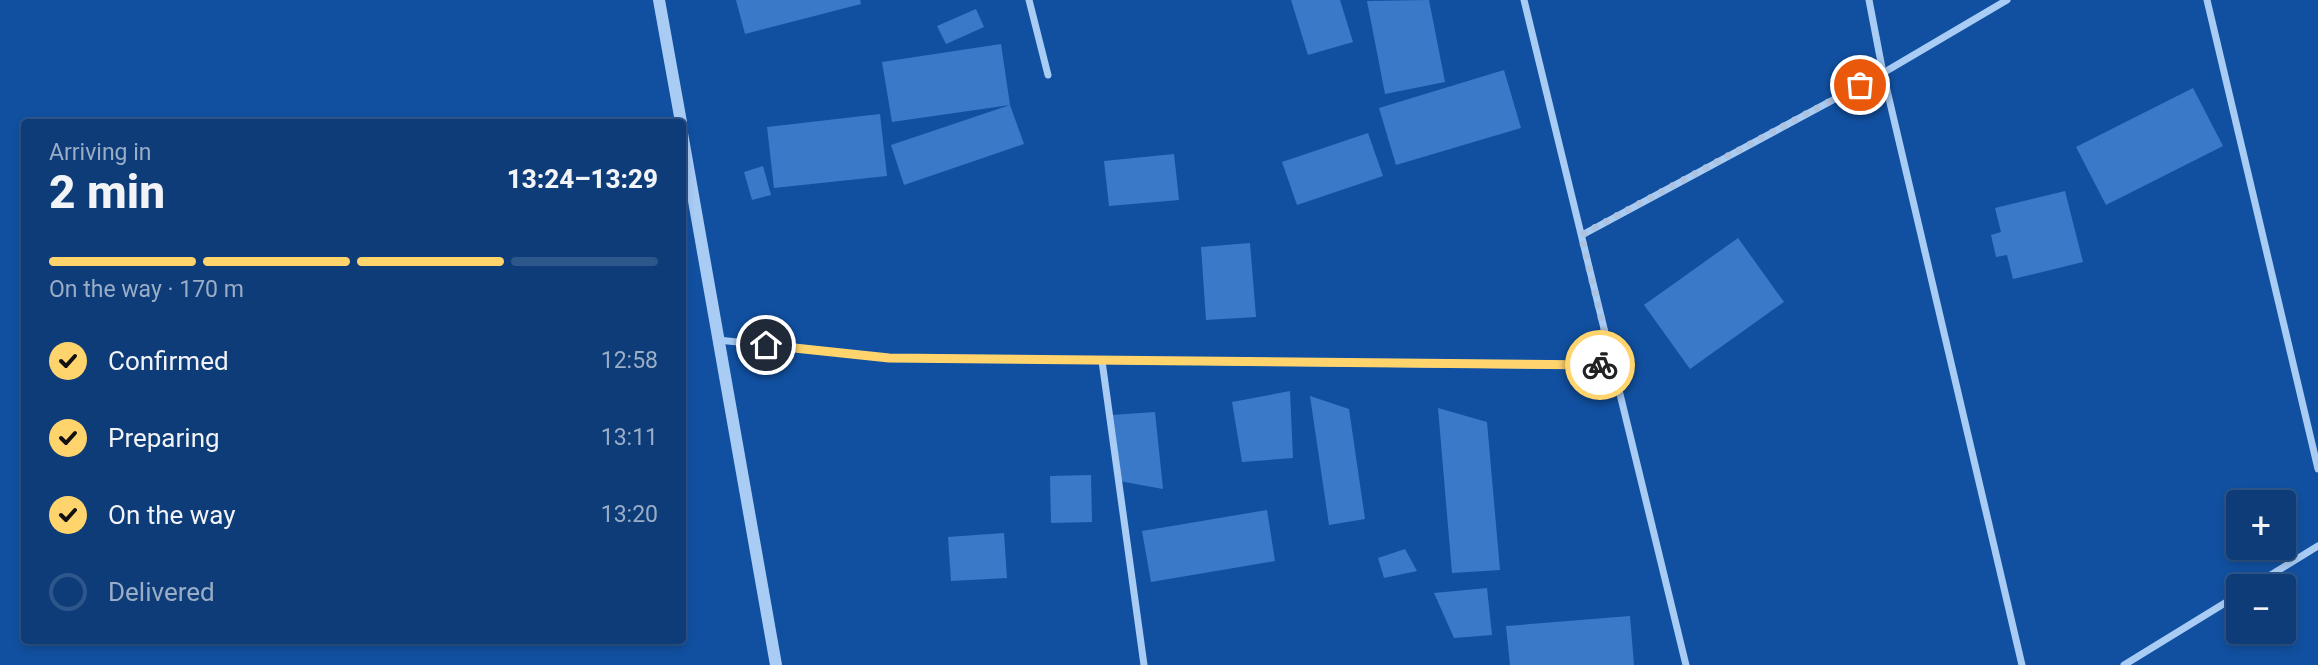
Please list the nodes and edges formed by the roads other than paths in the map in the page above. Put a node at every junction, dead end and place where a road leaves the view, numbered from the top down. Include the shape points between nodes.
1 (659, 0) edge
2 (1029, 0) edge
3 (1524, 0) edge
4 (1869, 0) edge
5 (2007, 0) edge
6 (2207, 0) edge
7 (1884, 73) junction
8 (1048, 75) dead end
9 (680, 119) edge
10 (686, 157) edge
11 (1581, 235) junction
12 (717, 340) junction
13 (1102, 361) junction
14 (1613, 366) junction
15 (2318, 469) edge
16 (2318, 546) edge
17 (2272, 574) edge
18 (2226, 602) edge
19 (776, 665) edge
20 (1144, 665) edge
21 (1686, 665) edge
22 (2022, 665) edge
23 (2124, 665) edge

1 - 9 street
2 - 8 street
3 - 11 street
4 - 7 street
5 - 7 street
6 - 15 street
7 - 11 street
7 - 22 street
10 - 12 street
11 - 14 street
12 - 13 street via 889,358
12 - 19 street
13 - 14 street
13 - 20 street
14 - 21 street
16 - 17 street
18 - 23 street

